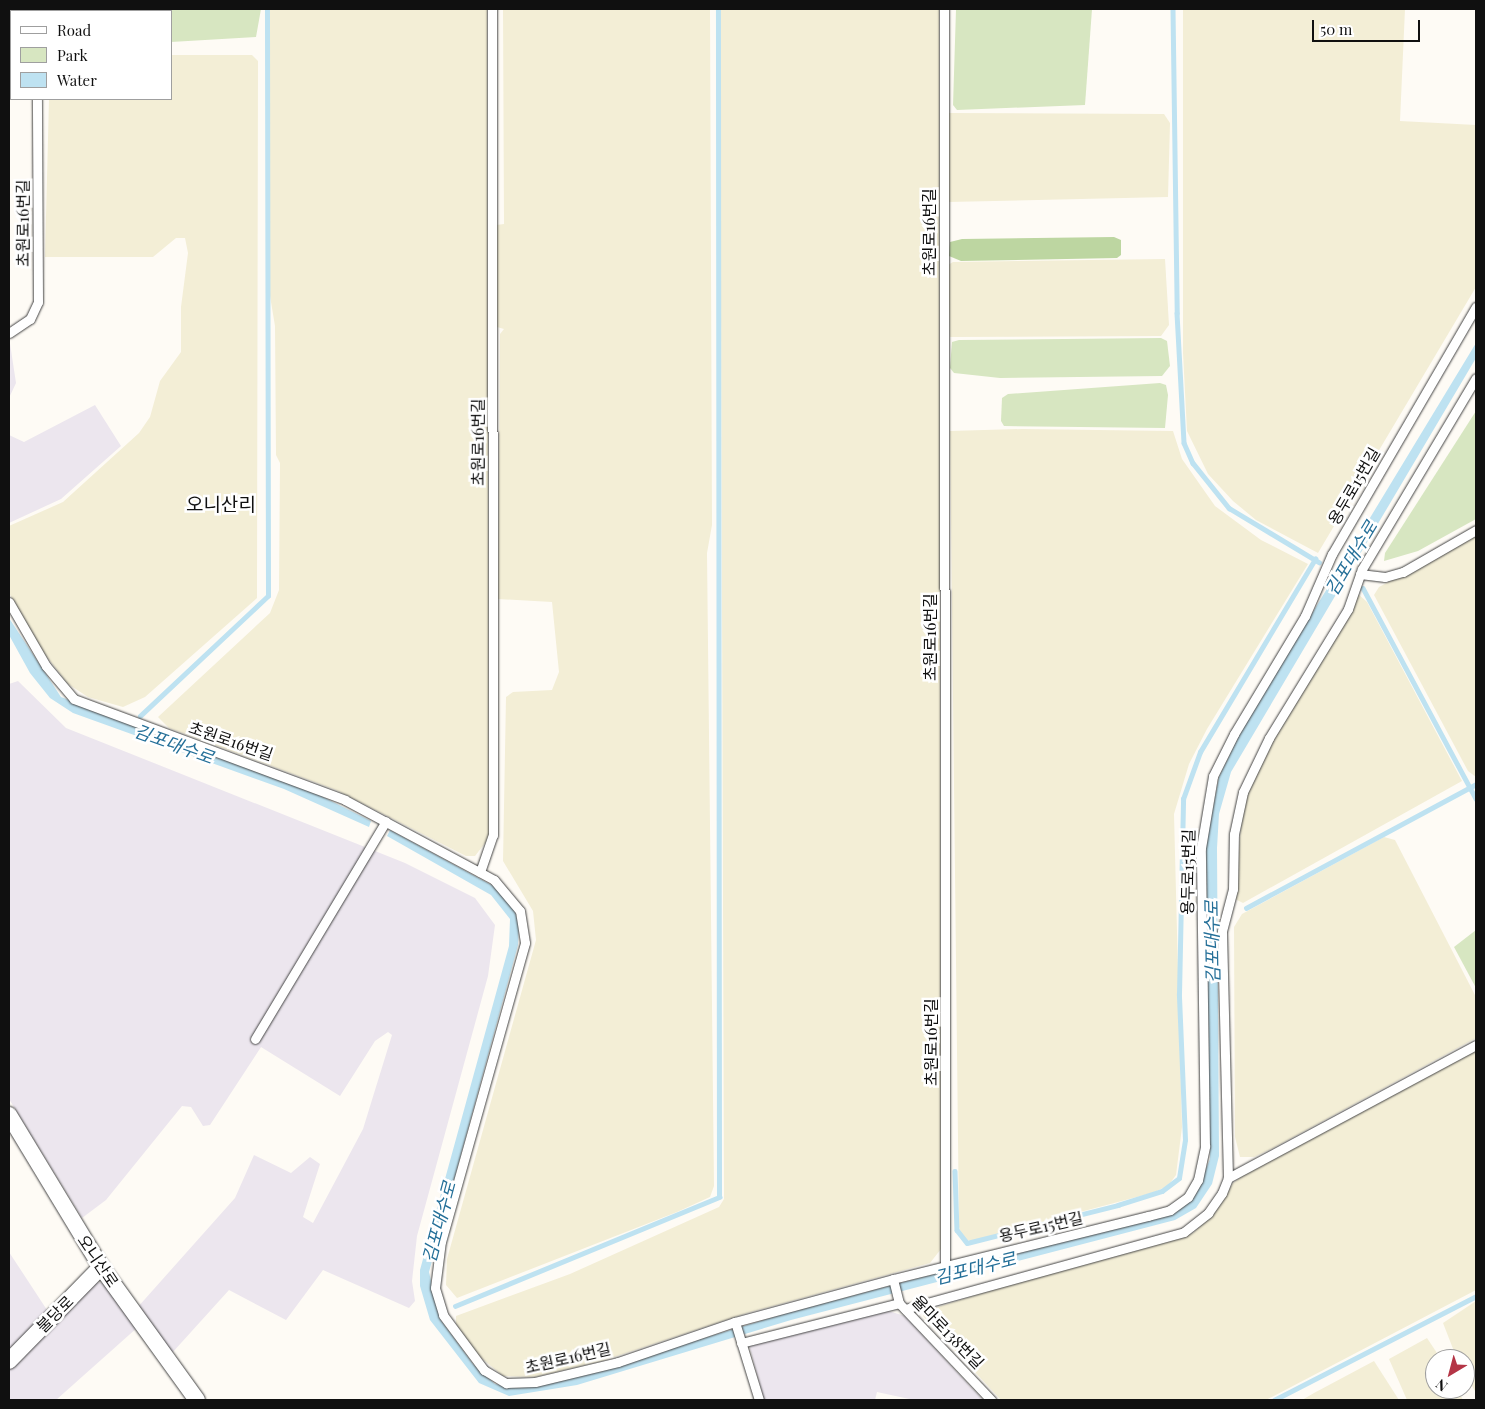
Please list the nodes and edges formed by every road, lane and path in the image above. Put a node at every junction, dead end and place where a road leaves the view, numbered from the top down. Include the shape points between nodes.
1 (492, 9) edge
2 (944, 9) edge
3 (37, 100) edge
4 (1476, 307) edge
5 (9, 333) edge
6 (1476, 378) edge
7 (1476, 530) edge
8 (1360, 574) junction
9 (9, 602) edge
10 (386, 821) junction
11 (480, 872) junction
12 (255, 1039) dead end
13 (1476, 1045) edge
14 (9, 1115) edge
15 (1228, 1178) junction
16 (946, 1265) junction
17 (101, 1267) junction
18 (893, 1279) junction
19 (902, 1306) junction
20 (735, 1322) junction
21 (741, 1342) junction
22 (9, 1361) edge
23 (197, 1400) edge
24 (759, 1400) edge
25 (991, 1400) edge

1 - 11 lane, 초원로16번길 via 493,835
2 - 16 lane, 초원로16번길
3 - 5 lane, 초원로16번길 via 38,302 30,320
4 - 16 lane, 용두로15번길 via 1332,554 1305,616 1214,776 1201,848 1204,1146 1194,1189 1170,1210
6 - 8 lane
7 - 8 lane via 1402,572 1385,577
8 - 15 lane via 1337,629 1255,763 1238,809 1233,889 1222,946
9 - 10 lane, 초원로16번길 via 46,666 74,699 287,776
10 - 11 lane, 초원로16번길
10 - 12 lane
11 - 20 lane, 초원로16번길 via 494,880 520,911 525,944 441,1241 435,1288 443,1315 484,1370 506,1383 519,1384 618,1362
13 - 15 lane
14 - 17 street, 오니산로
15 - 19 lane via 1208,1213 1184,1232
16 - 18 lane, 용두로15번길
17 - 22 street, 불당로
17 - 23 street, 오니산로
18 - 19 lane, 율마로138번길
18 - 20 lane, 초원로16번길
19 - 21 lane
19 - 25 lane, 율마로138번길
20 - 21 lane
21 - 24 lane

